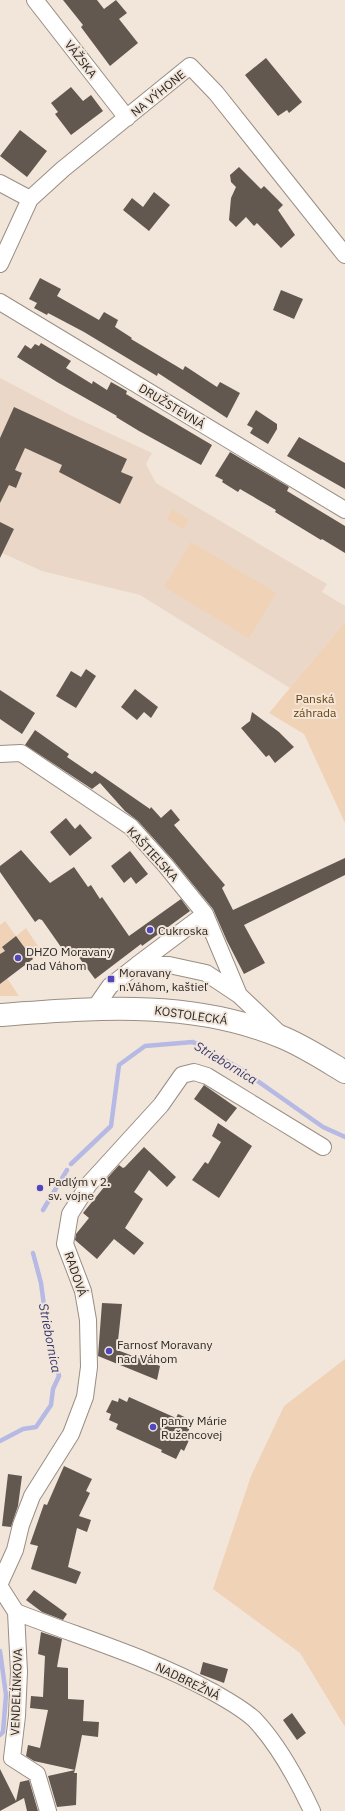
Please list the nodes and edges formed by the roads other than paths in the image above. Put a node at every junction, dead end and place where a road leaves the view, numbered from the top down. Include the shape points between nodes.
1 (35, 0) edge
2 (127, 118) junction
3 (0, 183) edge
4 (30, 199) junction
5 (345, 255) edge
6 (0, 264) edge
7 (0, 302) edge
8 (345, 510) edge
9 (0, 754) edge
10 (205, 914) junction
11 (137, 964) junction
12 (240, 995) junction
13 (94, 1009) junction
14 (0, 1015) edge
15 (284, 1038) junction
16 (345, 1072) edge
17 (323, 1147) dead end
18 (0, 1583) edge
19 (0, 1587) edge
20 (16, 1612) junction
21 (48, 1811) edge
22 (312, 1811) edge

1 - 2 street, VÁŽSKA
2 - 4 street, NA VÝHONE
2 - 5 street, NA VÝHONE via 190,66 216,93
3 - 4 street
4 - 6 street, NA VÝHONE
7 - 8 street, DRUŽSTEVNÁ
9 - 10 street, KAŠTIEĽSKA via 21,753 131,827
10 - 11 street
10 - 12 street, KOSTOLECKÁ
11 - 12 street, KOSTOLECKÁ via 169,965 206,973
11 - 13 street via 110,986
12 - 15 street, KOSTOLECKÁ
13 - 14 main road, KOSTOLECKÁ
13 - 15 main road, KOSTOLECKÁ via 152,1009 207,1015 246,1024
15 - 16 main road, KOSTOLECKÁ
17 - 18 street, RADOVÁ via 207,1076 194,1072 182,1075 161,1104 89,1184 70,1214 65,1244 83,1291 88,1320 89,1367 85,1397 71,1434 32,1496 15,1550
19 - 20 street, VENDELÍNKOVA
20 - 21 street, VENDELÍNKOVA via 19,1672 12,1758 37,1774
20 - 22 street, NADBREŽNÁ via 160,1666 234,1704 253,1719 267,1736 294,1774

